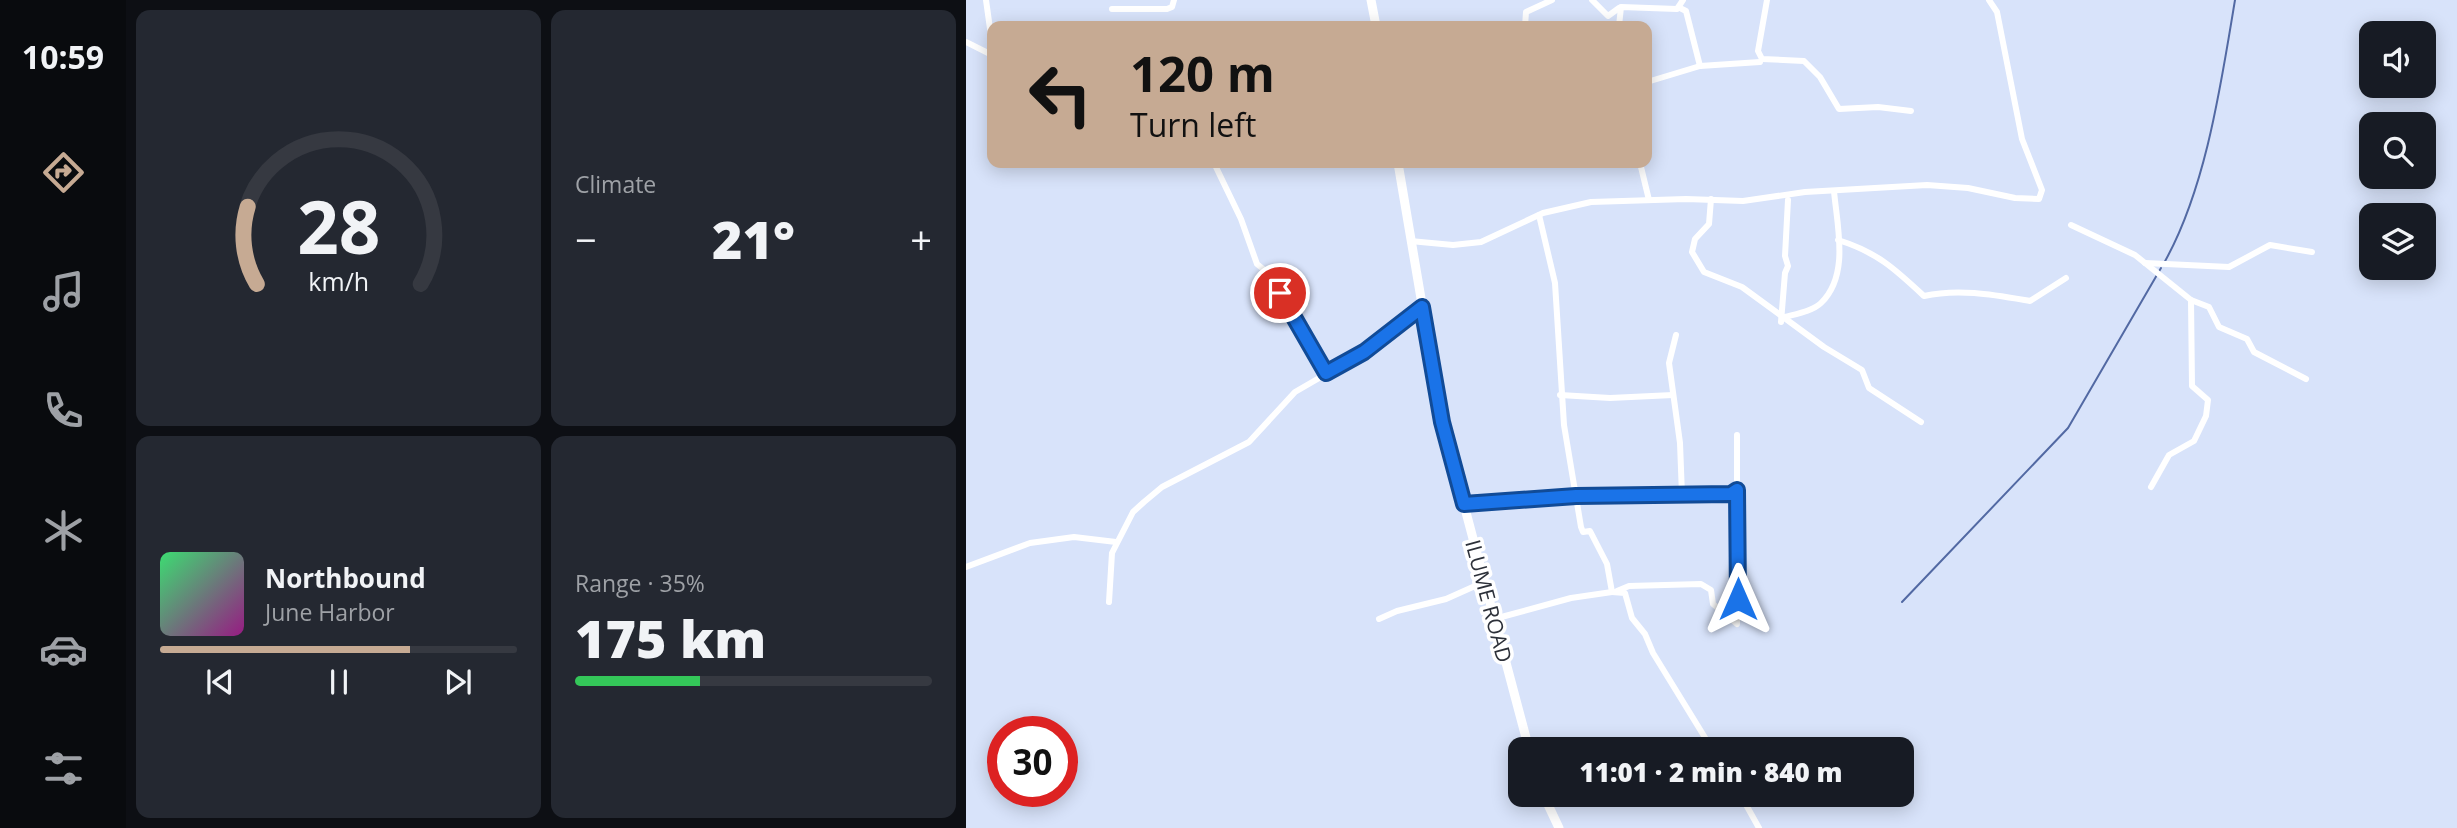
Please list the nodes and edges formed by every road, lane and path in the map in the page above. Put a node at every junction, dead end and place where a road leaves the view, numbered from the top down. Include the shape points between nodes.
1 (986, 0) edge
2 (1174, 0) edge
3 (1371, 0) edge
4 (1552, 0) edge
5 (1592, 0) edge
6 (1683, 0) edge
7 (1767, 0) edge
8 (1989, 0) edge
9 (1628, 3) edge
10 (1620, 8) junction
11 (1679, 8) junction
12 (1112, 9) dead end
13 (989, 21) edge
14 (1375, 21) edge
15 (1525, 21) edge
16 (1619, 21) edge
17 (966, 42) edge
18 (987, 52) edge
19 (1760, 62) dead end
20 (1700, 66) junction
21 (1652, 80) edge
22 (1911, 111) dead end
23 (1216, 168) edge
24 (1399, 168) edge
25 (1641, 168) edge
26 (1834, 191) junction
27 (1711, 199) junction
28 (1649, 200) junction
29 (1788, 200) dead end
30 (1539, 215) junction
31 (2071, 225) dead end
32 (1838, 240) junction
33 (1410, 241) junction
34 (2312, 252) dead end
35 (2143, 263) junction
36 (2066, 278) dead end
37 (2191, 300) junction
38 (1422, 307) junction
39 (1782, 319) junction
40 (1676, 335) dead end
41 (1326, 373) junction
42 (2306, 379) dead end
43 (1560, 395) junction
44 (1674, 395) junction
45 (1921, 422) dead end
46 (1737, 435) dead end
47 (2151, 487) dead end
48 (1737, 490) junction
49 (1682, 495) junction
50 (1576, 496) junction
51 (1464, 504) junction
52 (1116, 542) junction
53 (966, 567) edge
54 (1484, 582) junction
55 (1615, 591) junction
56 (1109, 602) dead end
57 (1379, 619) dead end
58 (1494, 619) junction
59 (1526, 737) edge
60 (1705, 737) edge
61 (1549, 807) edge
62 (1747, 807) edge
63 (1559, 828) edge
64 (1759, 828) edge

1 - 13 street
2 - 12 street via 1167,9
3 - 14 street
4 - 15 street via 1526,12
5 - 10 street via 1608,16
6 - 11 street
7 - 22 street via 1758,51 1762,60 1804,61 1839,109
8 - 26 street via 1997,12 2022,139 2041,196 2015,198 1927,185
9 - 10 street
9 - 11 street
10 - 16 street
11 - 20 street via 1686,11
17 - 18 street
19 - 20 street
20 - 21 street
23 - 41 street via 1257,264 1268,273
24 - 33 street, ILUME ROAD
25 - 28 street
26 - 27 street via 1743,201
26 - 32 street
27 - 28 street
27 - 39 street via 1709,224 1693,244 1696,259 1704,272 1742,286
28 - 30 street via 1591,202
29 - 39 street
30 - 33 street via 1481,242
30 - 43 street via 1555,283
31 - 35 street
32 - 36 street via 1886,261 1924,296 1976,291 2030,301
32 - 39 street via 1838,271 1821,303
33 - 38 street, ILUME ROAD
34 - 35 street via 2270,245 2229,267
35 - 37 street
37 - 42 street via 2209,307 2219,327 2248,339 2254,352
37 - 47 street via 2192,386 2208,400 2206,416 2194,441 2169,455
38 - 41 street via 1364,352
38 - 51 street, ILUME ROAD via 1442,422
39 - 45 street via 1861,370 1869,388
40 - 44 street via 1669,363
41 - 52 street via 1295,392 1249,442 1162,487 1133,512
43 - 44 street
43 - 50 street
44 - 49 street
46 - 48 street
48 - 49 street
48 - 55 street via 1737,624 1713,604 1711,590 1701,584 1629,586
49 - 50 street
50 - 51 street
50 - 55 street via 1583,532 1590,531
51 - 54 street, ILUME ROAD
52 - 53 street via 1074,537 1030,543
52 - 56 street via 1109,567
54 - 57 street
54 - 58 street, ILUME ROAD
55 - 58 street
55 - 60 street via 1625,593 1632,618
58 - 59 street, ILUME ROAD
61 - 63 street
62 - 64 street

